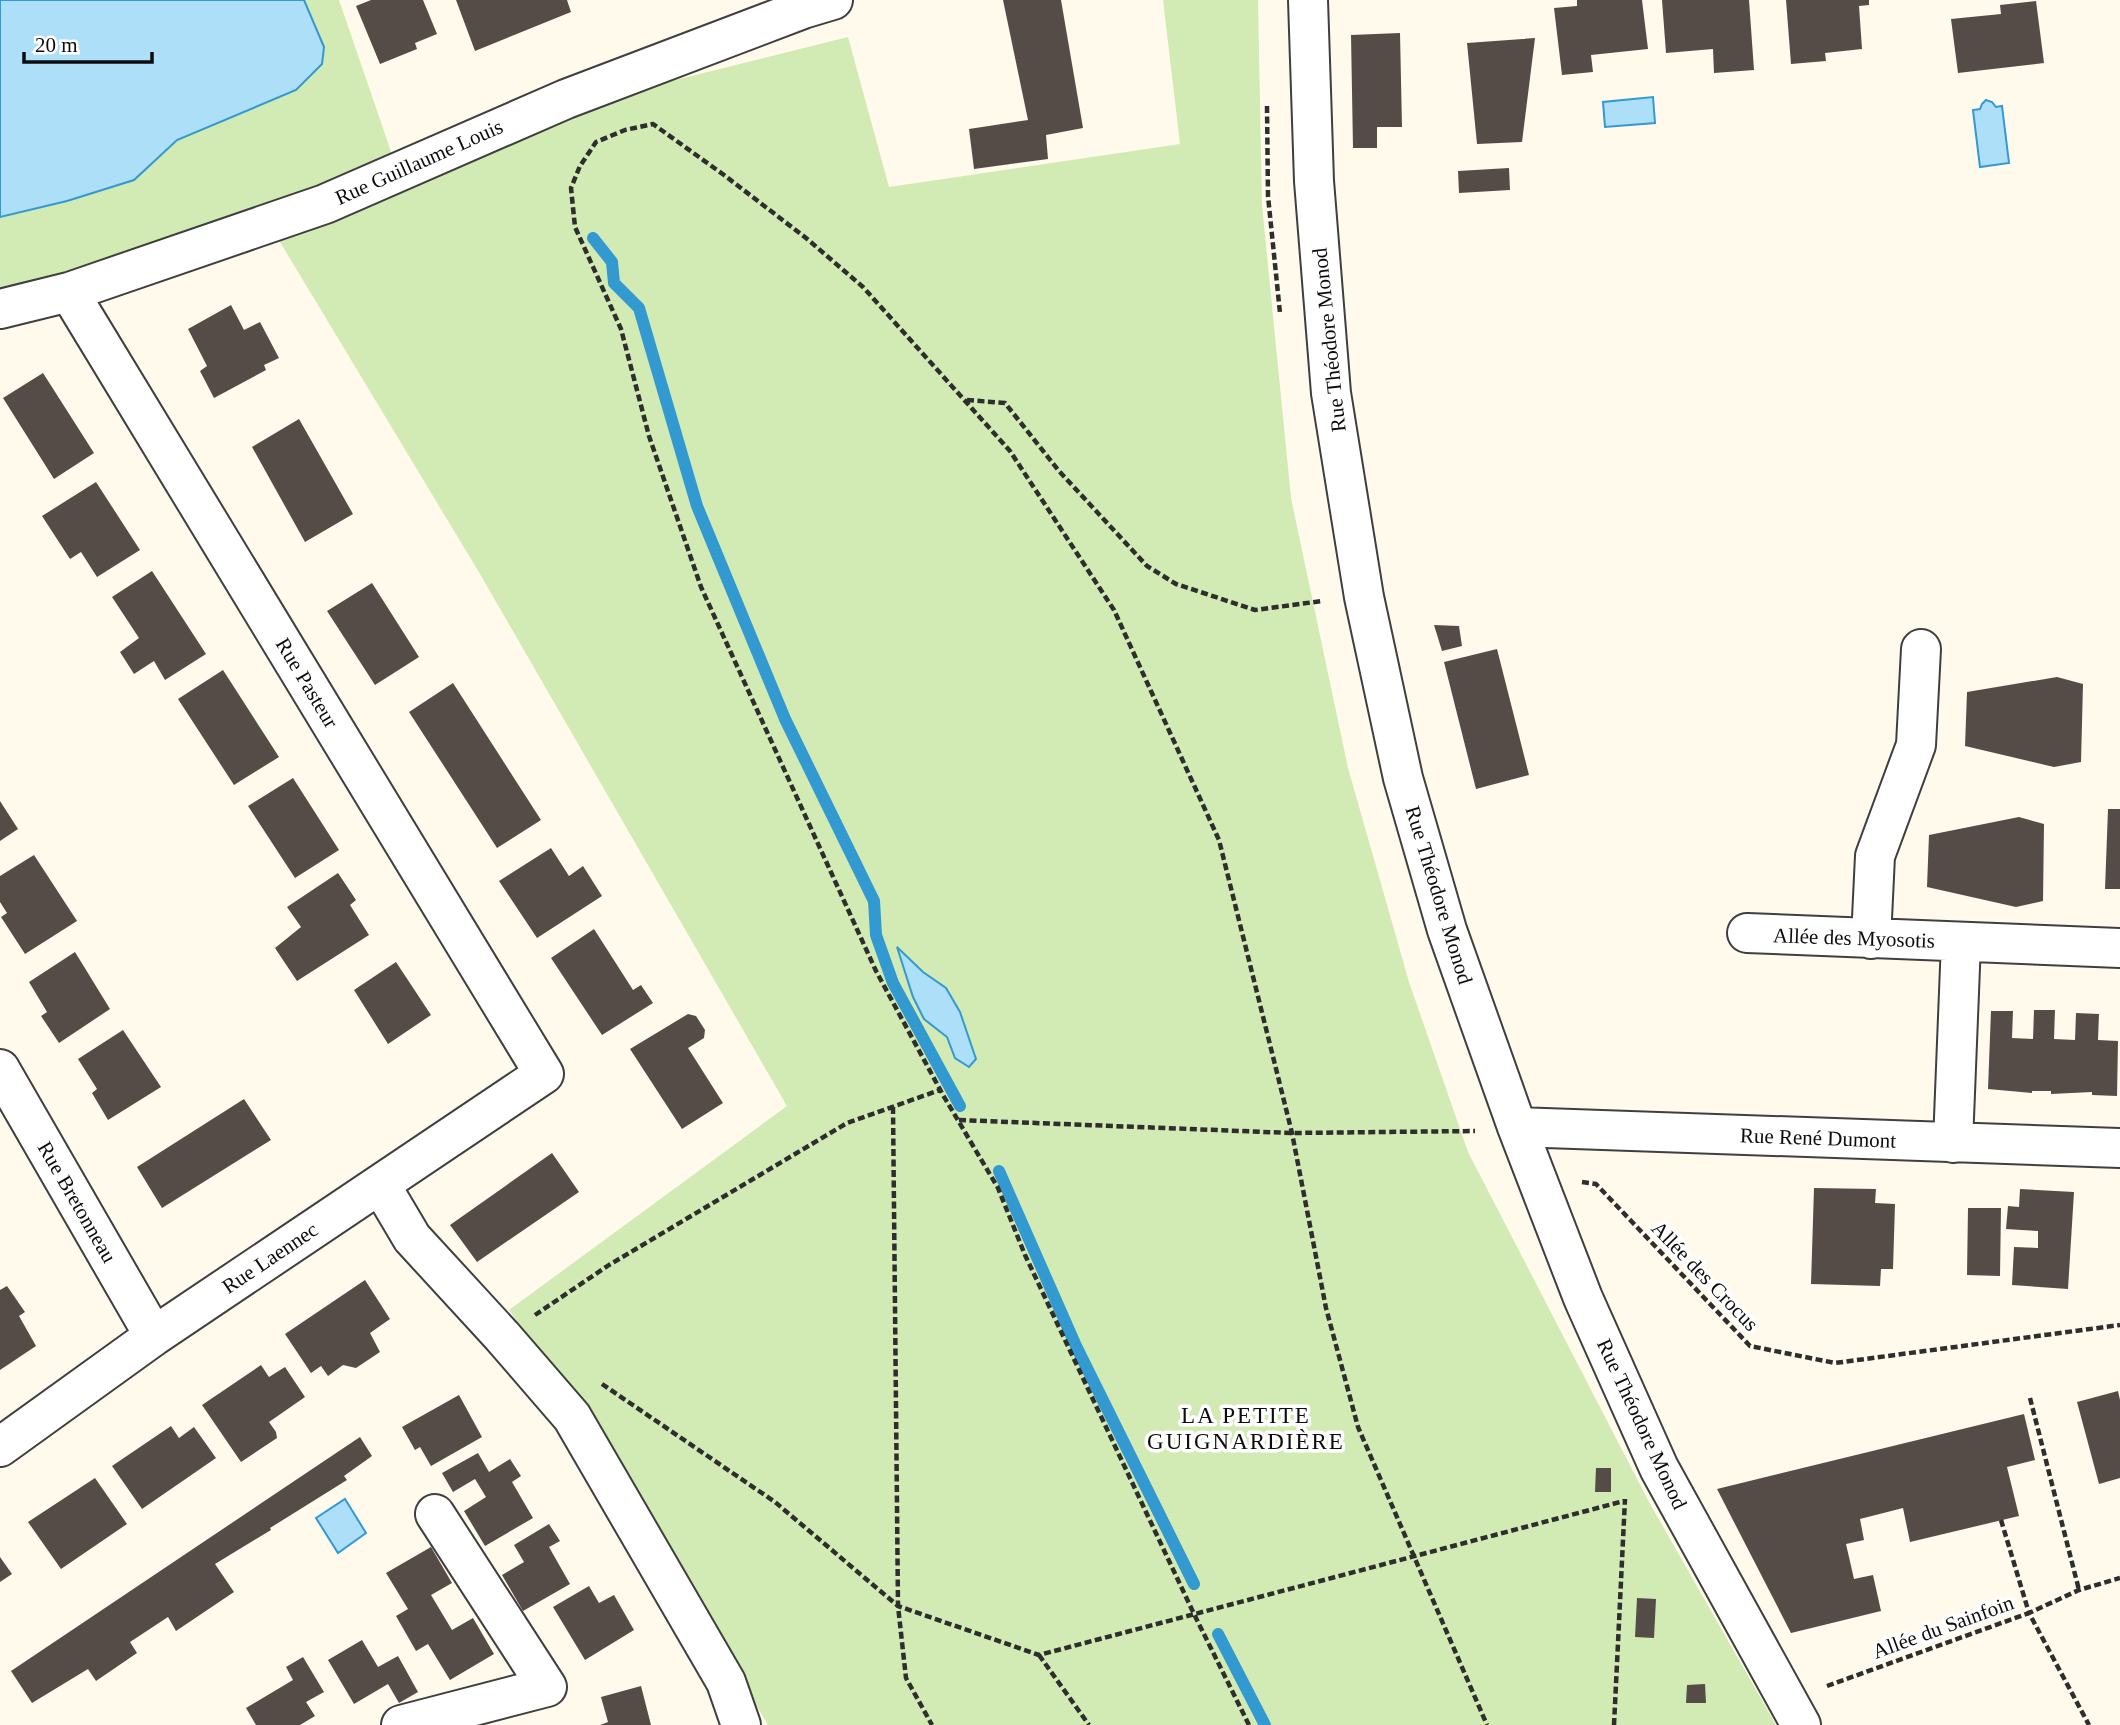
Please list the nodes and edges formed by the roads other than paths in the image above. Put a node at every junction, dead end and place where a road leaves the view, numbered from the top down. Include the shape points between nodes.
1 (833, 0) edge
2 (1308, 0) edge
3 (69, 292) junction
4 (0, 309) edge
5 (1921, 649) dead end
6 (1747, 933) dead end
7 (1871, 939) junction
8 (1961, 942) junction
9 (2120, 948) edge
10 (0, 1069) edge
11 (544, 1074) joint
12 (1517, 1127) junction
13 (1953, 1143) junction
14 (2120, 1148) edge
15 (380, 1184) junction
16 (154, 1336) junction
17 (0, 1447) edge
18 (435, 1514) dead end
19 (1795, 1713) edge
20 (401, 1725) edge
21 (741, 1725) edge

1 - 3 street, Rue Guillaume Louis via 566,99 324,204
2 - 12 street, Rue Théodore Monod via 1314,181 1331,393 1364,597 1403,778 1443,917
3 - 4 street, Rue Guillaume Louis
3 - 11 street, Rue Pasteur
5 - 7 street via 1916,745 1875,856
6 - 7 street, Allée des Myosotis
7 - 8 street, Allée des Myosotis
8 - 9 street, Allée des Myosotis
8 - 13 street, Allée des Myosotis
10 - 16 street, Rue Bretonneau
11 - 15 street, Rue Laennec
12 - 13 street, Rue René Dumont
12 - 19 street, Rue Théodore Monod via 1583,1298 1659,1468
13 - 14 street, Rue René Dumont
15 - 16 street, Rue Laennec
15 - 21 street via 412,1238 572,1417 726,1682
16 - 17 street, Rue Laennec
18 - 20 street via 547,1687

